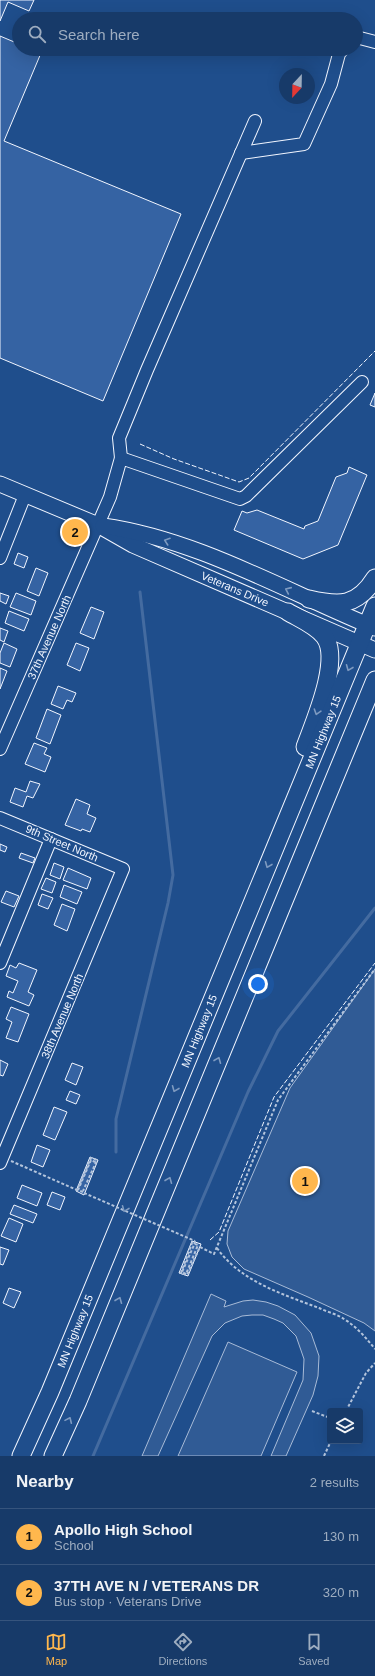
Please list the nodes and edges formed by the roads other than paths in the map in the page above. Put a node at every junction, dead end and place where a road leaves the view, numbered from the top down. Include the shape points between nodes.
1 (363, 39) edge
2 (375, 42) edge
3 (338, 56) edge
4 (255, 121) dead end
5 (241, 153) junction
6 (362, 382) dead end
7 (121, 458) junction
8 (0, 484) edge
9 (25, 495) junction
10 (98, 525) junction
11 (0, 558) edge
12 (375, 578) edge
13 (308, 599) junction
14 (375, 606) edge
15 (288, 612) junction
16 (371, 626) edge
17 (367, 646) edge
18 (375, 680) edge
19 (375, 709) edge
20 (0, 749) edge
21 (0, 818) edge
22 (312, 832) junction
23 (51, 839) junction
24 (275, 848) junction
25 (123, 869) joint
26 (0, 963) edge
27 (1, 1159) edge
28 (21, 1456) edge
29 (53, 1456) edge

1 - 2 street
3 - 5 street via 331,84 304,144
4 - 5 street
5 - 7 street via 119,438
6 - 7 street via 240,499
7 - 10 street, 37th Avenue North via 110,497
8 - 9 main road, Veterans Drive
9 - 10 main road, Veterans Drive
9 - 11 street
13 -> 10 main road, Veterans Drive via 189,548 129,530
10 - 15 main road, Veterans Drive via 133,545
10 - 20 street, 37th Avenue North
12 - 13 highway via 361,595 346,602 330,604
13 - 16 main road, Veterans Drive
14 - 16 highway, MN Highway 15
15 - 17 main road, Veterans Drive
15 -> 24 highway via 323,635 329,645 331,659 329,676
16 - 17 highway, MN Highway 15
17 -> 24 highway, MN Highway 15
18 - 22 highway
19 - 22 highway
21 - 23 street, 9th Street North
29 -> 22 highway
23 - 25 street, 9th Street North
23 - 26 street
24 -> 28 highway, MN Highway 15 via 50,1392
25 - 27 street, 38th Avenue North

